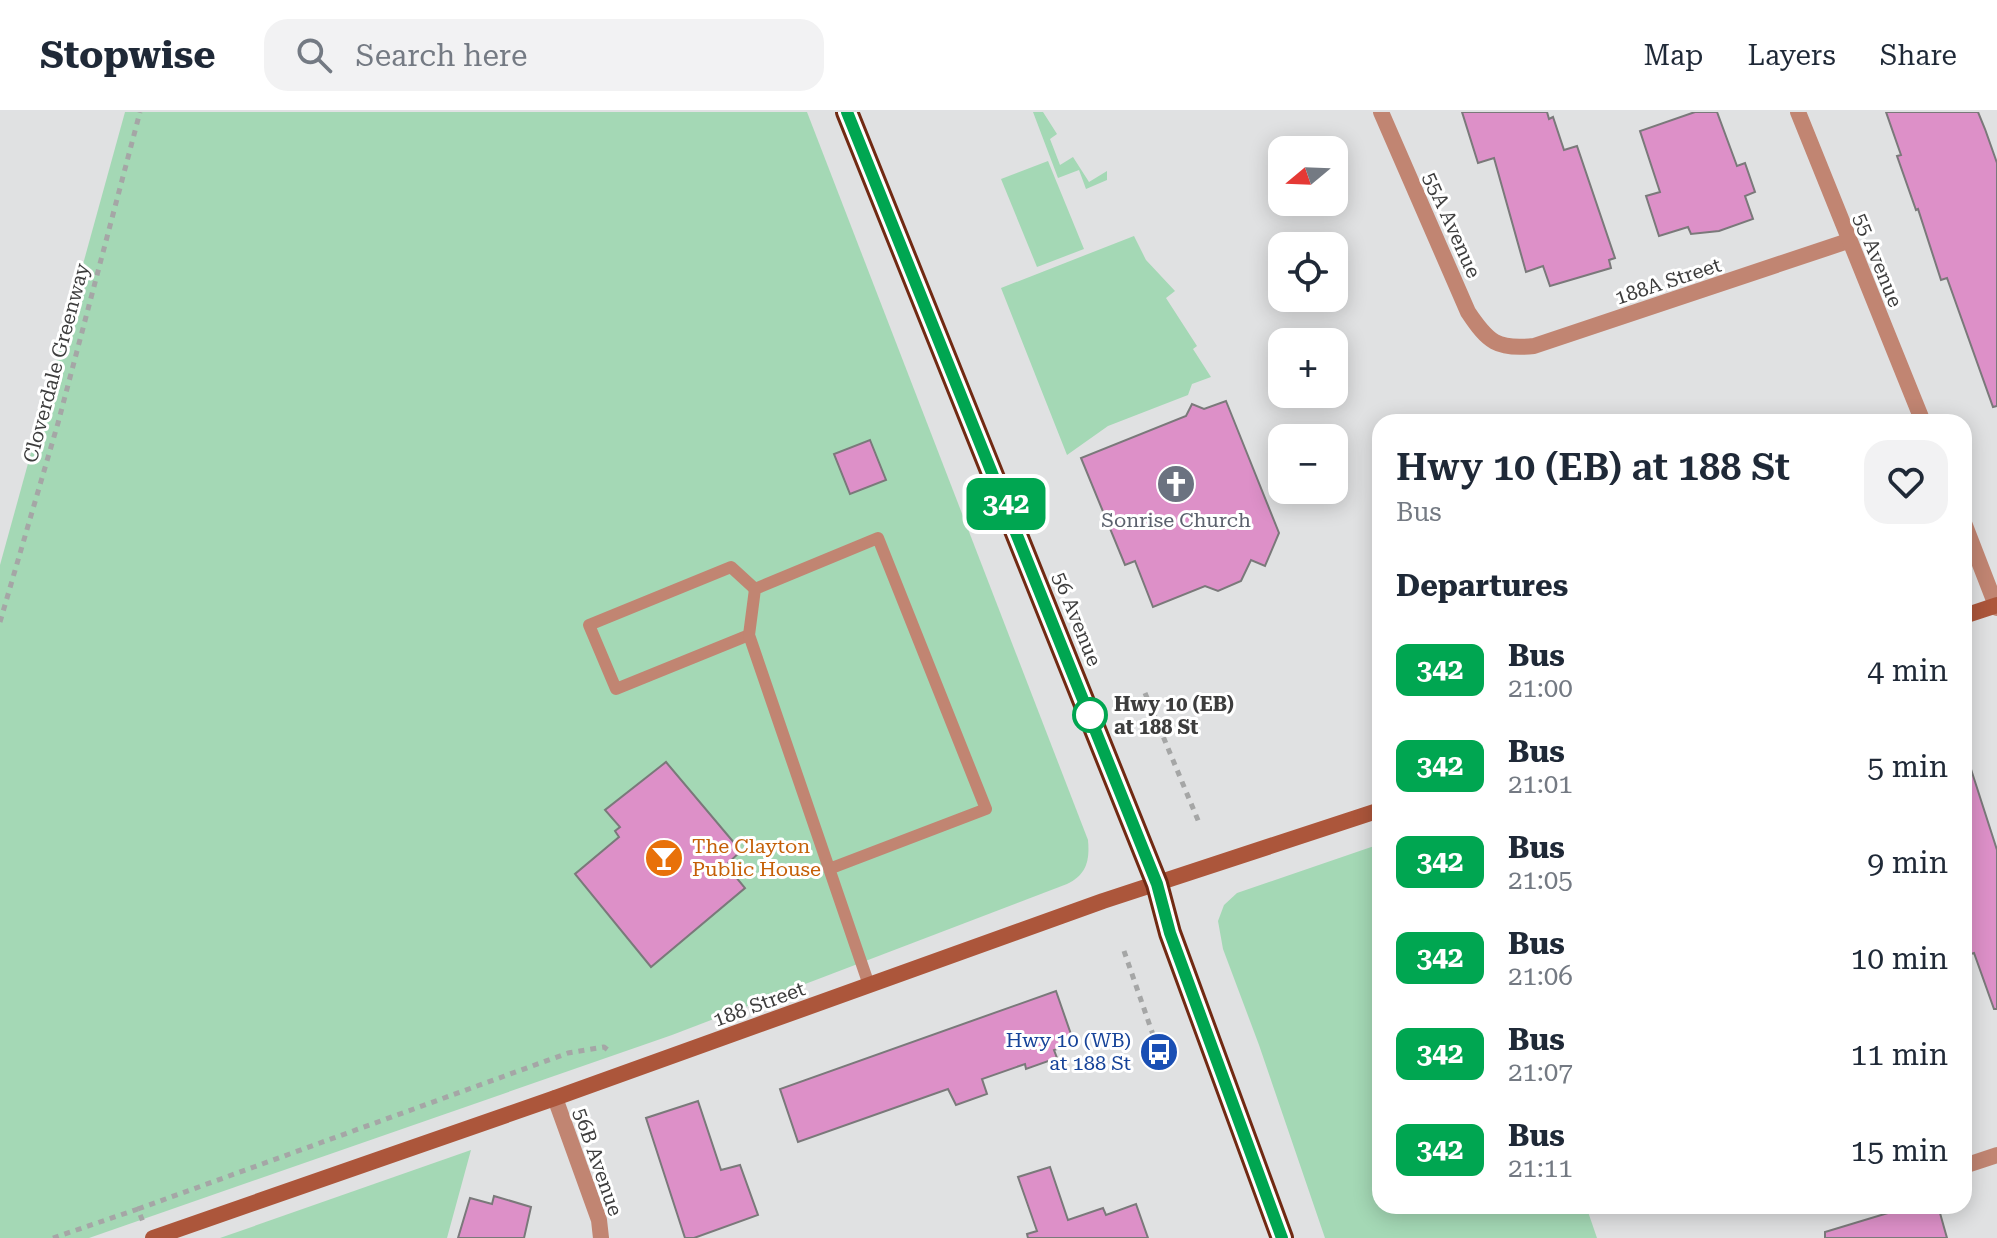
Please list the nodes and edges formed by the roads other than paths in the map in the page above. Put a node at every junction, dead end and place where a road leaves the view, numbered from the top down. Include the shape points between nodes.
1 (847, 112) edge
2 (1381, 112) edge
3 (1798, 112) edge
4 (1848, 241) junction
5 (1498, 346) joint
6 (1920, 414) edge
7 (1972, 543) edge
8 (755, 589) junction
9 (1997, 606) edge
10 (1972, 614) edge
11 (749, 635) junction
12 (1372, 813) edge
13 (829, 869) junction
14 (1157, 884) junction
15 (869, 985) junction
16 (555, 1098) junction
17 (1997, 1155) edge
18 (1972, 1163) edge
19 (153, 1238) edge
20 (601, 1238) edge
21 (1282, 1238) edge

1 - 14 highway, 56 Avenue
2 - 5 street, 55A Avenue via 1468,312
3 - 4 street, 55 Avenue
4 - 5 street, 188A Street via 1534,346
4 - 6 street, 55 Avenue
7 - 9 street
8 - 11 lane
8 - 11 lane via 731,567 589,625 616,689
8 - 13 lane via 878,538 986,809
9 - 10 street
11 - 13 lane
12 - 14 street, 188 Street
13 - 15 lane
14 - 15 street, 188 Street
14 - 21 highway, 56 Avenue via 1170,933
15 - 16 street, 188 Street
16 - 19 street, 188 Street
16 - 20 street, 56B Avenue
17 - 18 street

